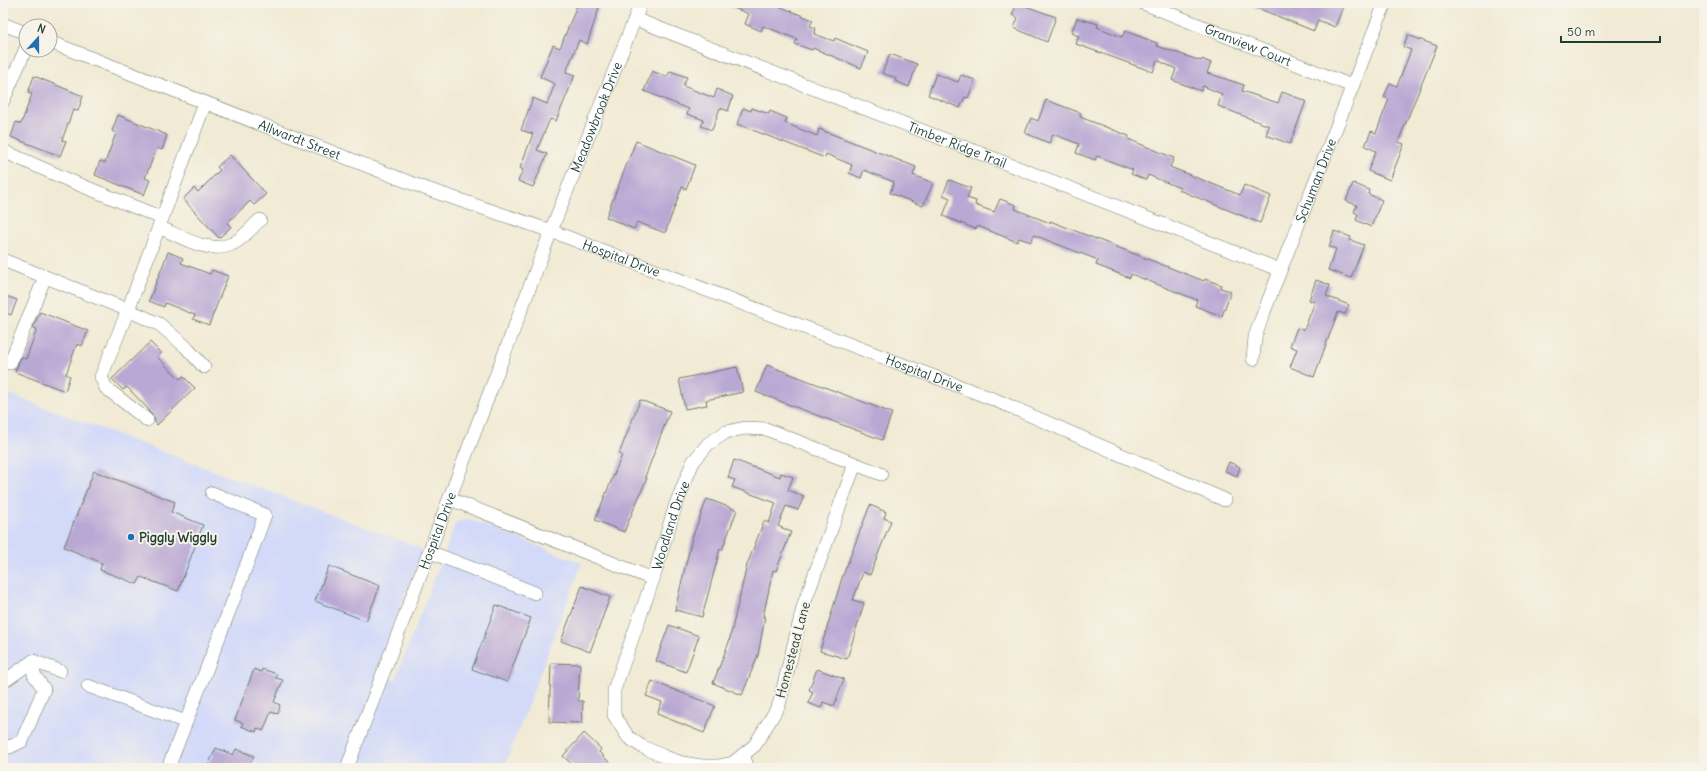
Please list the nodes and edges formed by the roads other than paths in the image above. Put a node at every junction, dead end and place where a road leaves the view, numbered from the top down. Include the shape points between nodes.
1 (642, 3) edge
2 (1143, 3) edge
3 (1385, 3) edge
4 (635, 19) junction
5 (3, 24) edge
6 (18, 30) edge
7 (58, 45) edge
8 (22, 58) edge
9 (1352, 86) junction
10 (3, 101) edge
11 (205, 103) junction
12 (3, 150) edge
13 (260, 220) dead end
14 (160, 222) junction
15 (551, 231) junction
16 (3, 260) edge
17 (1280, 270) junction
18 (45, 277) junction
19 (128, 310) junction
20 (1253, 359) dead end
21 (10, 363) dead end
22 (204, 367) dead end
23 (147, 420) dead end
24 (854, 464) junction
25 (881, 474) dead end
26 (212, 493) dead end
27 (450, 499) junction
28 (1225, 500) dead end
29 (430, 552) junction
30 (653, 579) junction
31 (535, 593) dead end
32 (33, 661) junction
33 (60, 671) dead end
34 (3, 682) edge
35 (88, 686) dead end
36 (186, 722) junction
37 (3, 746) edge
38 (743, 755) junction
39 (168, 768) edge
40 (347, 768) edge
41 (748, 768) edge

1 - 4 street, Meadowbrook Drive
2 - 9 street, Granview Court
3 - 9 street, Schuman Drive
4 - 15 street, Meadowbrook Drive
4 - 17 street, Timber Ridge Trail
5 - 6 street
7 - 11 street, Allwardt Street
8 - 10 street
9 - 17 street, Schuman Drive
11 - 14 street
11 - 15 street, Allwardt Street via 424,188
12 - 14 street
13 - 14 street via 232,244 212,248 200,245
14 - 19 street
15 - 27 street, Hospital Drive
15 - 28 street, Hospital Drive via 994,399
16 - 18 street
17 - 20 street, Schuman Drive via 1255,337
18 - 19 street
18 - 21 street
19 - 22 street via 159,324 185,346
19 - 23 street via 101,377 106,388
24 - 25 street, Woodland Drive
24 - 30 street, Woodland Drive via 766,429 745,428 726,432 708,444 693,462 676,504
24 - 38 street, Homestead Lane via 804,604 778,705 755,745
26 - 36 street via 265,515
27 - 29 street, Hospital Drive
27 - 30 street, Woodland Drive
29 - 31 street
29 - 40 street, Hospital Drive
30 - 38 street, Homestead Lane via 614,690 614,715 628,737 641,746 682,763 718,766 733,763
32 - 33 street
32 - 34 street
32 - 37 street via 34,675 44,689 22,741 10,747
35 - 36 street
36 - 39 street
38 - 41 street

